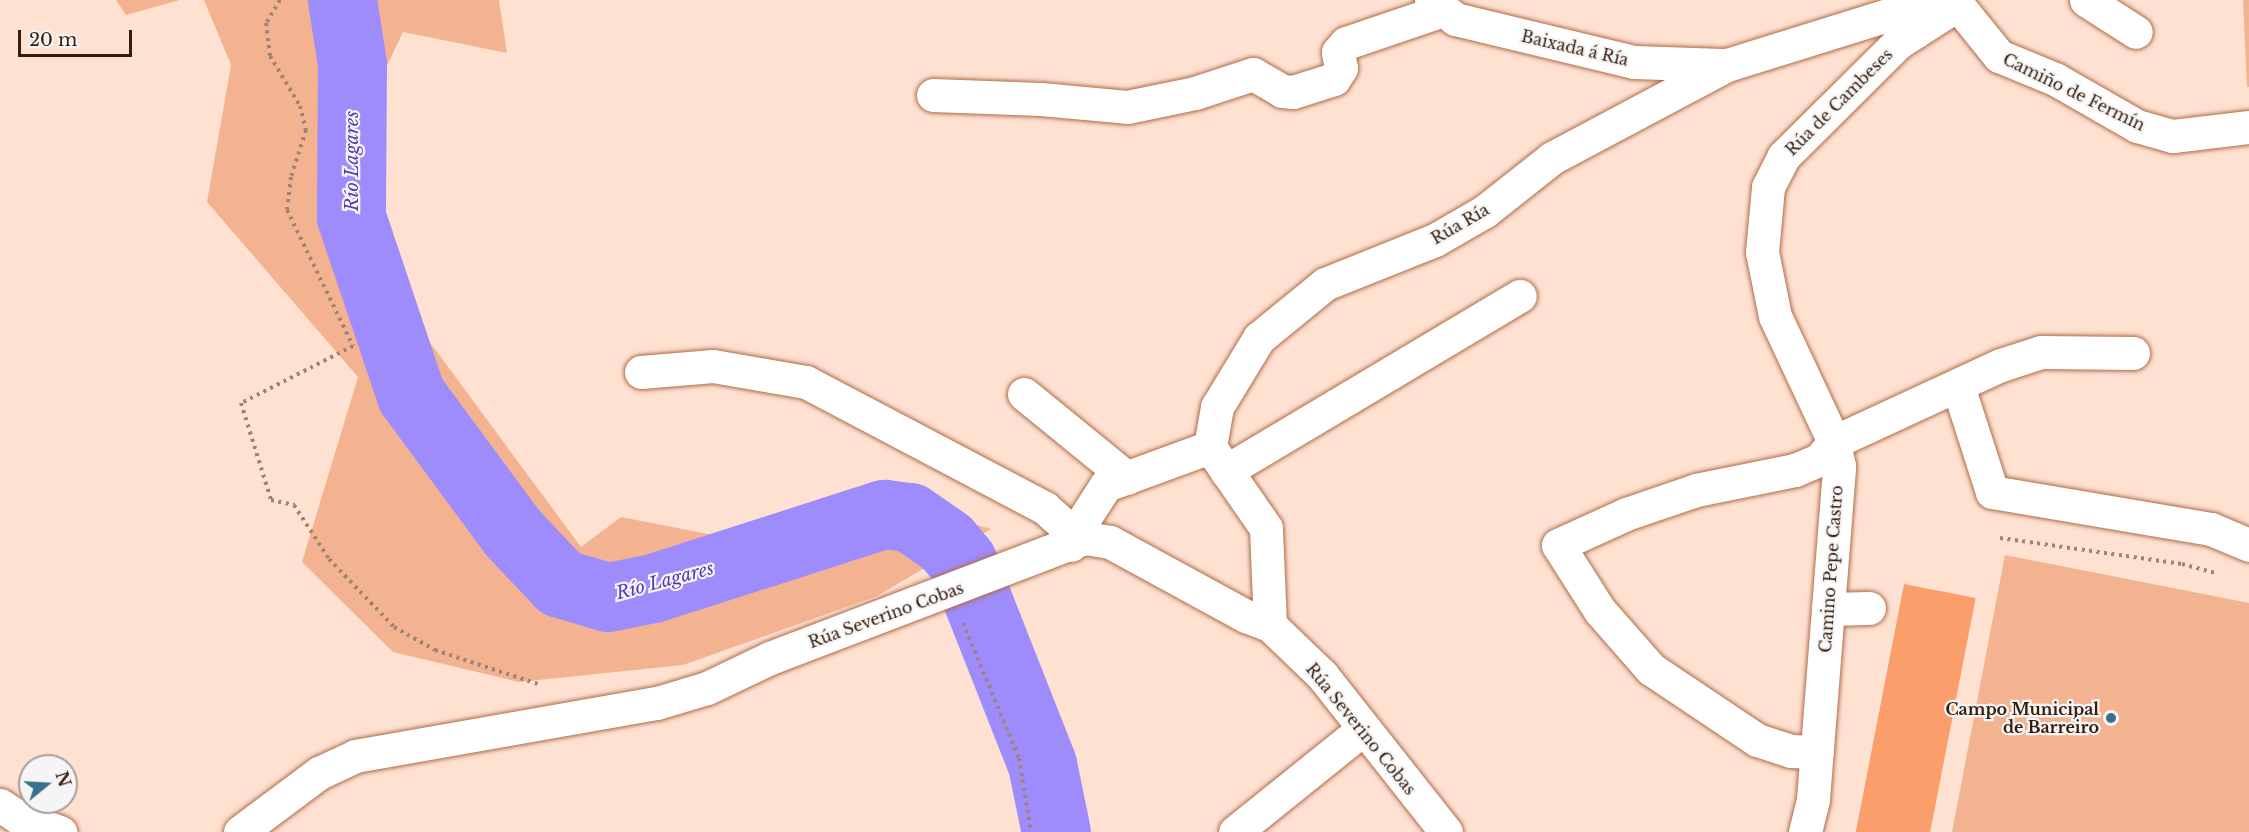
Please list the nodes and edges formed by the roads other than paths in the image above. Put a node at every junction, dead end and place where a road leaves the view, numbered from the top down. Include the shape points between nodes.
1 (2086, 0) edge
2 (1962, 2) edge
3 (1437, 5) edge
4 (2136, 32) dead end
5 (1727, 65) junction
6 (933, 95) dead end
7 (2249, 127) edge
8 (1520, 296) dead end
9 (2133, 353) dead end
10 (641, 372) dead end
11 (1958, 386) junction
12 (1024, 394) dead end
13 (1834, 442) junction
14 (1218, 459) junction
15 (1127, 478) junction
16 (1078, 542) junction
17 (2249, 545) edge
18 (1869, 608) dead end
19 (1828, 609) junction
20 (1270, 624) junction
21 (1363, 729) junction
22 (1817, 752) junction
23 (0, 805) edge
24 (60, 832) edge
25 (240, 832) edge
26 (1235, 832) edge
27 (1446, 832) edge
28 (1805, 832) edge

1 - 4 street
2 - 5 street, Rúa Ría via 1920,5
2 - 7 street, Camiño de Fermín via 1999,56 2055,79 2137,126 2173,136
2 - 13 street, Rúa de Cambeses via 1899,42 1783,157 1768,187 1762,252 1775,316
3 - 5 street, Baixada á Ría via 1455,19 1634,62
3 - 6 street via 1346,43 1338,52 1341,68 1334,79 1293,92 1282,92 1253,74 1195,93 1127,107
5 - 14 street, Rúa Ría via 1552,158 1485,211 1435,240 1325,284 1259,338 1216,407
8 - 14 street
9 - 11 street via 2042,352 2001,365
10 - 16 street via 713,366 806,382 1045,508
11 - 13 street
11 - 17 street via 1992,492 2211,529
12 - 15 street
13 - 19 street, Camino Pepe Castro via 1839,466
13 - 22 street via 1819,460 1795,470 1696,490 1626,514 1558,545 1600,611 1651,669 1757,740 1791,752
14 - 15 street
14 - 20 street via 1266,528
15 - 16 street via 1106,486 1082,522
16 - 20 street, Rúa Severino Cobas via 1110,542 1246,616
16 - 25 street, Rúa Severino Cobas via 770,658 706,688 657,703 355,756 319,772
18 - 19 street
19 - 22 street, Camino Pepe Castro
20 - 21 street, Rúa Severino Cobas via 1322,675
21 - 26 street
21 - 27 street, Rúa Severino Cobas
22 - 28 street, Camino Pepe Castro via 1814,799
23 - 24 street via 18,817

